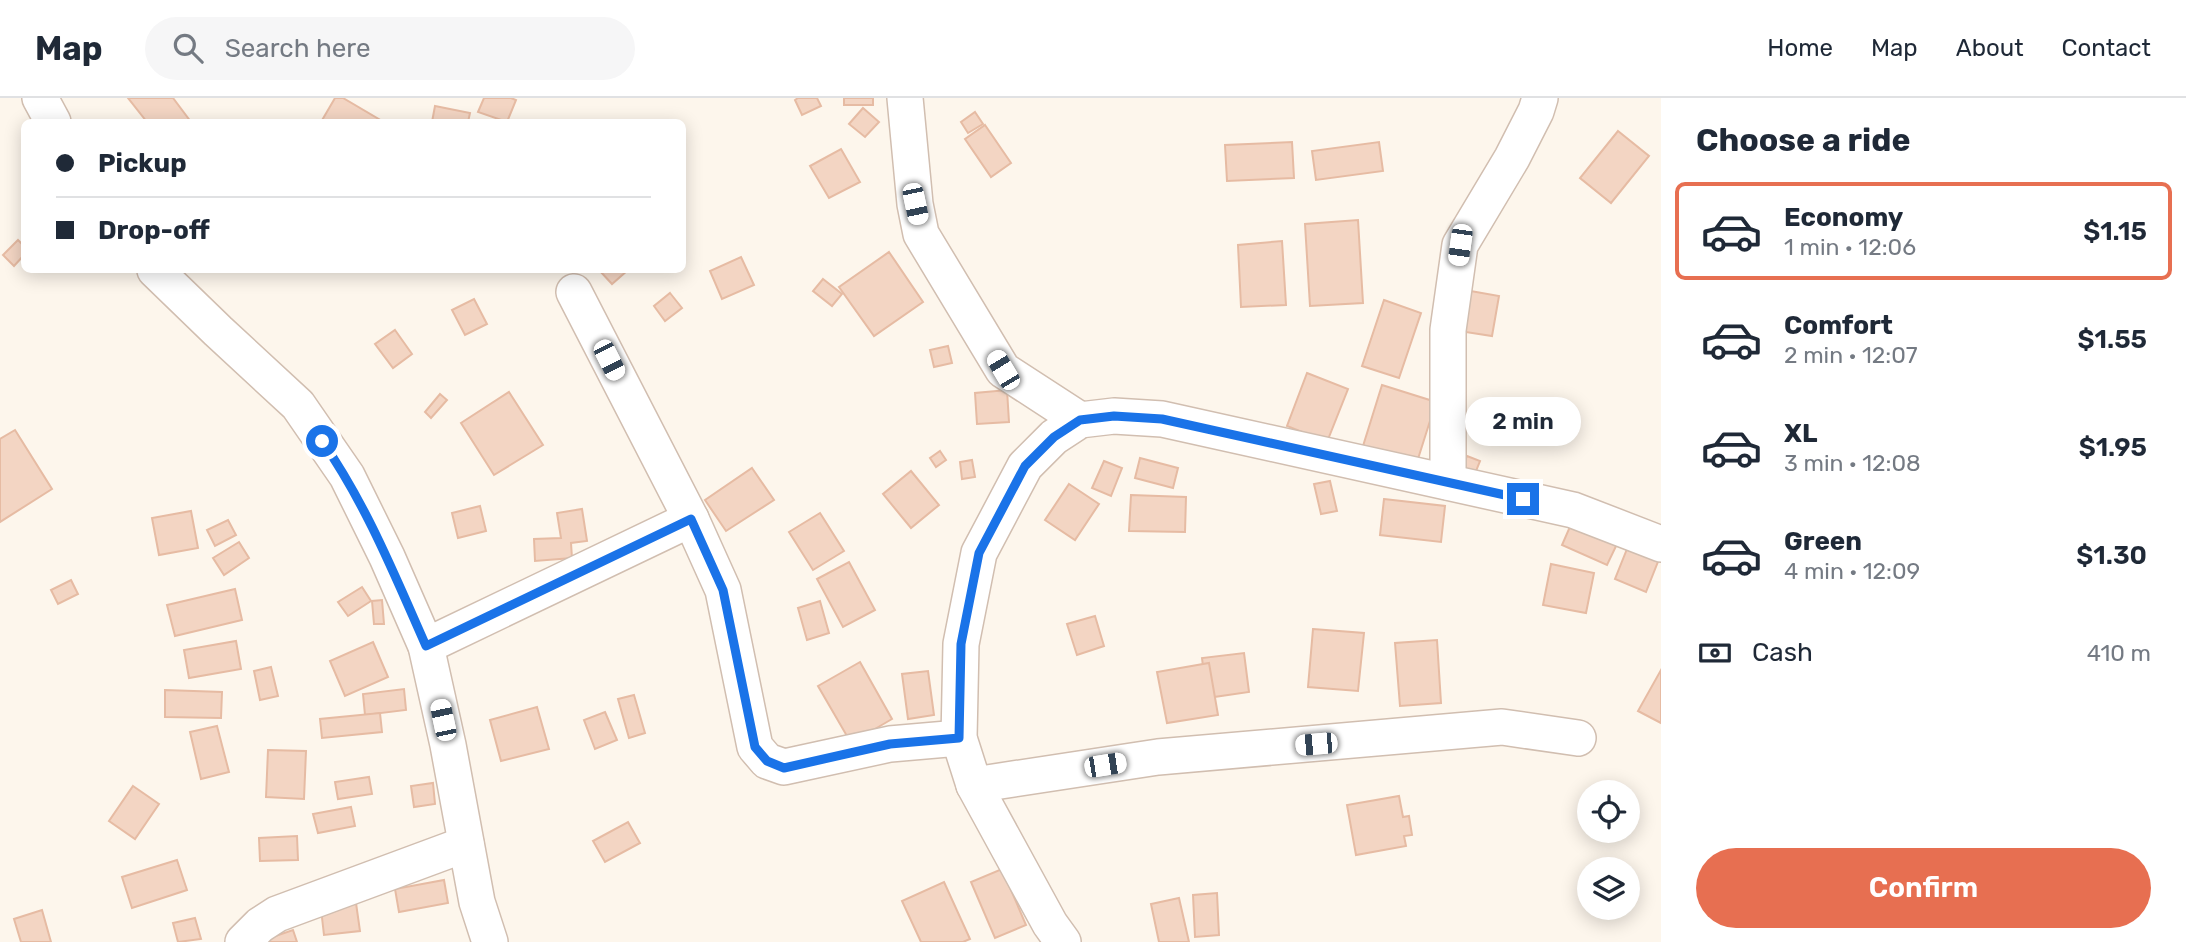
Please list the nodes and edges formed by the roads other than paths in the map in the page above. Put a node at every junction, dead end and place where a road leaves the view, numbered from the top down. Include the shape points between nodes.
1 (40, 98) edge
2 (905, 98) edge
3 (1540, 98) edge
4 (51, 119) edge
5 (158, 273) edge
6 (574, 292) dead end
7 (1080, 420) junction
8 (1448, 482) junction
9 (691, 519) junction
10 (1661, 544) edge
11 (426, 646) junction
12 (959, 738) junction
13 (1578, 738) dead end
14 (974, 785) junction
15 (466, 845) junction
16 (243, 942) edge
17 (490, 942) edge
18 (1063, 942) edge

1 - 4 street
2 - 7 street via 921,234 1003,370
3 - 8 street via 1512,158 1460,245 1448,330
5 - 11 street via 298,405 347,477
6 - 9 street
7 - 8 street via 1114,416 1162,419
7 - 12 street via 1054,437 1025,466 979,553 961,644
8 - 10 street via 1573,510
9 - 11 street
9 - 12 street via 723,590 755,747 767,761 784,768 890,744
11 - 15 street
12 - 14 street
13 - 14 street via 1502,727 1158,757
14 - 18 street
15 - 16 street via 277,914
15 - 17 street

